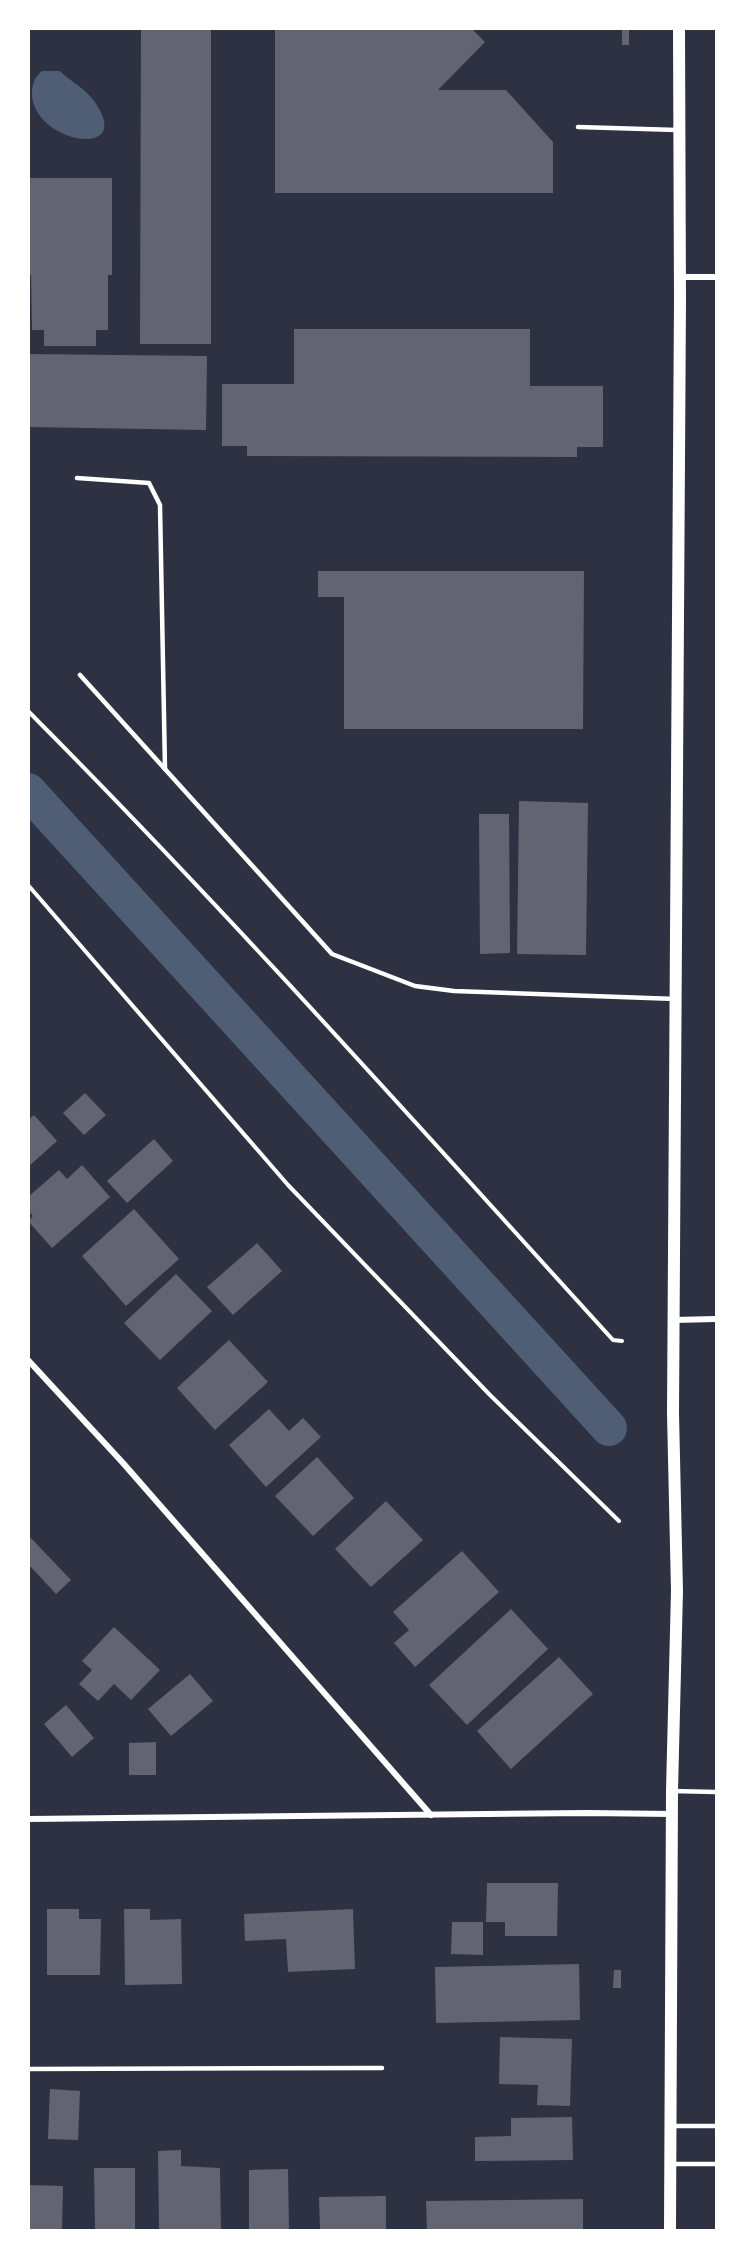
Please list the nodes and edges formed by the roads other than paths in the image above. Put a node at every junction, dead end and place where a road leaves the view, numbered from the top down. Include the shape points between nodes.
1 (679, 28) edge
2 (578, 127) dead end
3 (679, 130) junction
4 (680, 277) junction
5 (717, 277) edge
6 (77, 477) dead end
7 (80, 675) dead end
8 (165, 769) junction
9 (676, 999) junction
10 (717, 1319) edge
11 (674, 1320) junction
12 (28, 1360) edge
13 (672, 1791) junction
14 (717, 1792) edge
15 (672, 1814) junction
16 (431, 1815) junction
17 (28, 1819) edge
18 (382, 2068) dead end
19 (28, 2069) edge
20 (670, 2126) junction
21 (717, 2126) edge
22 (670, 2164) junction
23 (717, 2164) edge
24 (670, 2230) edge

1 - 3 main road
2 - 3 lane
3 - 4 main road
4 - 5 street
4 - 9 main road
6 - 8 lane via 149,483 160,505
7 - 8 lane
8 - 9 lane via 332,954 416,986 454,991
9 - 11 main road
10 - 11 street
11 - 13 main road
12 - 16 street
13 - 14 lane
13 - 15 main road
15 - 16 street
15 - 20 main road
16 - 17 street
18 - 19 lane
20 - 21 lane
20 - 22 main road
22 - 23 lane
22 - 24 main road

